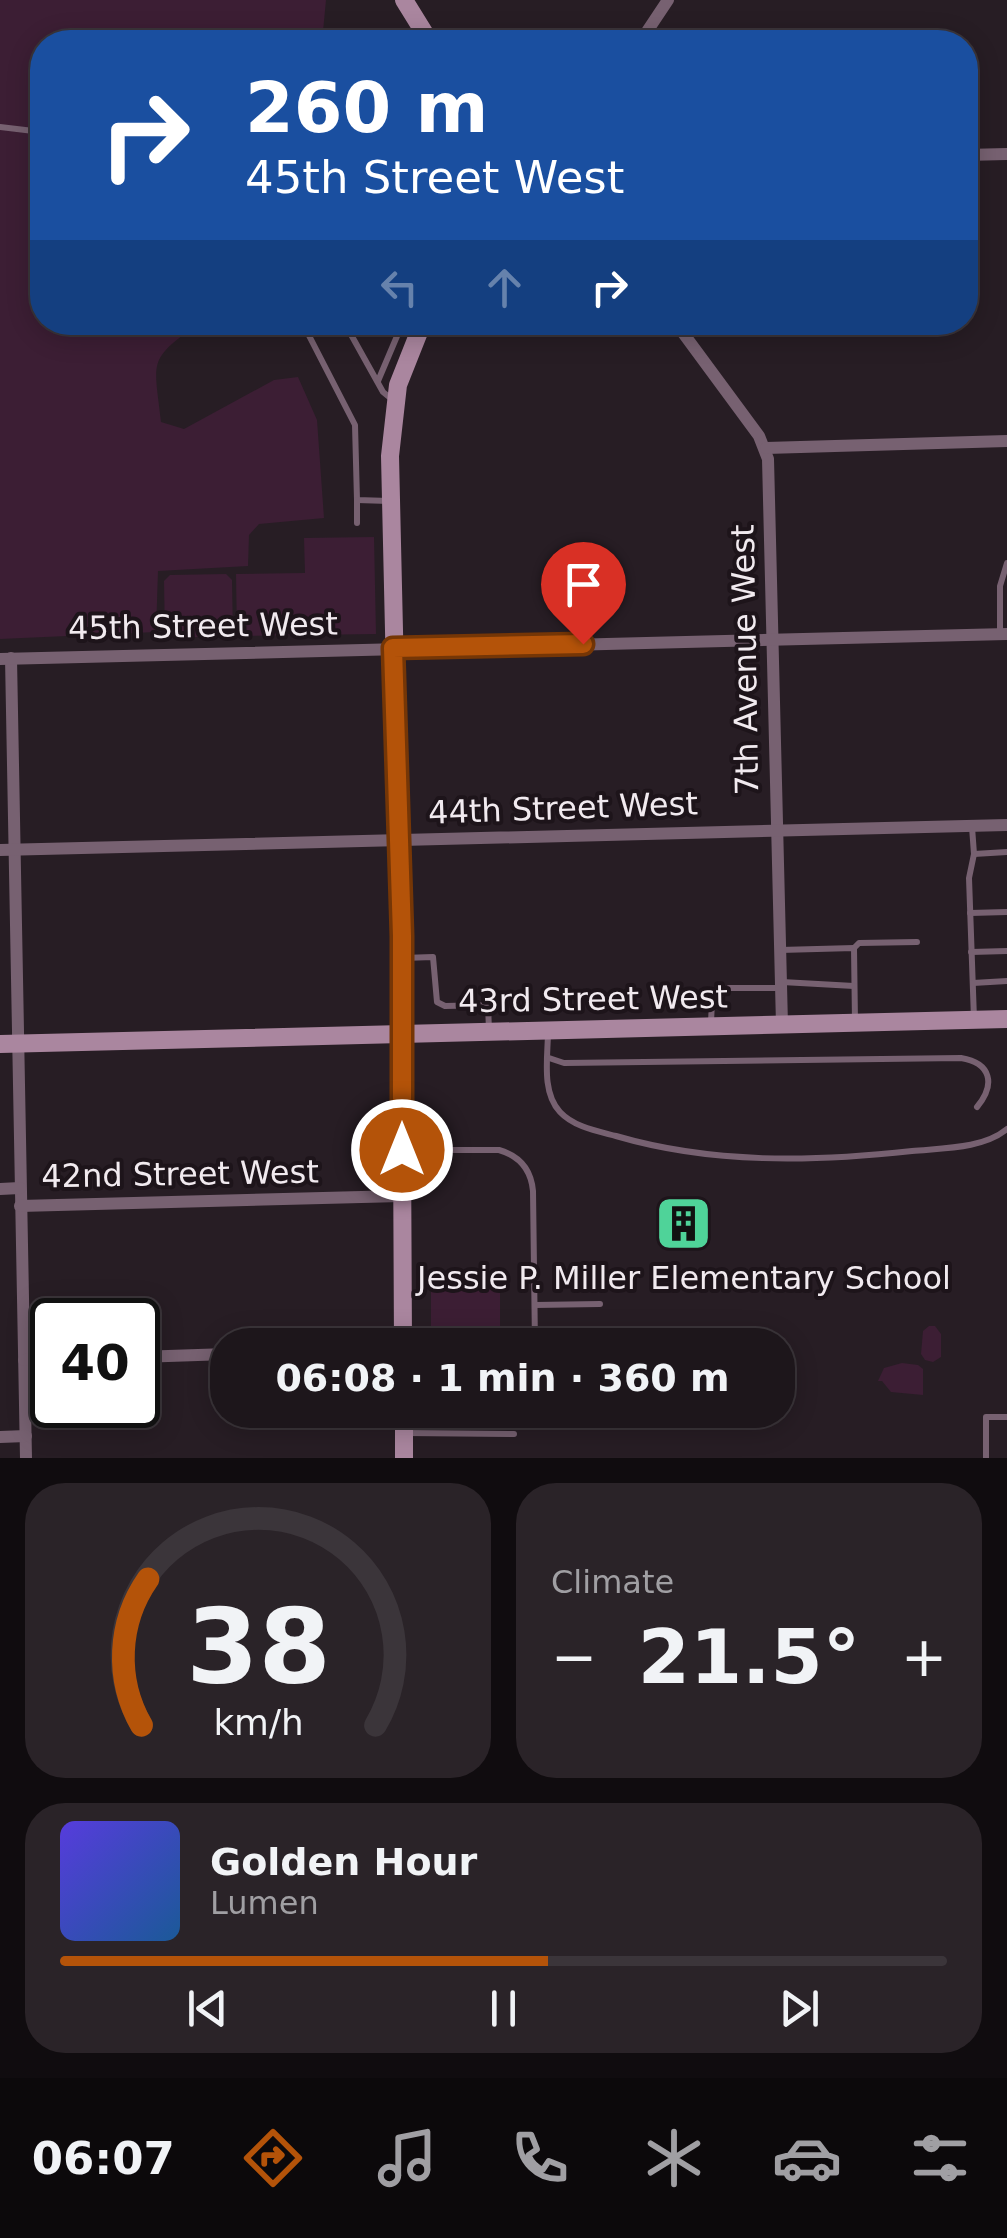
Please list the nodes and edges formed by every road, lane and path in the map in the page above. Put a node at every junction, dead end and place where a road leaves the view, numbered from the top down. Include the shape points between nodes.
1 (404, 0) edge
2 (668, 0) edge
3 (423, 30) edge
4 (648, 30) edge
5 (0, 127) edge
6 (30, 131) edge
7 (1007, 154) edge
8 (978, 155) edge
9 (309, 335) edge
10 (351, 335) edge
11 (398, 335) edge
12 (416, 335) edge
13 (684, 335) edge
14 (378, 382) junction
15 (395, 402) junction
16 (1007, 441) edge
17 (766, 448) junction
18 (357, 500) junction
19 (391, 500) junction
20 (357, 522) dead end
21 (1007, 563) edge
22 (1004, 634) edge
23 (772, 639) junction
24 (393, 648) junction
25 (6, 658) edge
26 (1007, 825) edge
27 (972, 826) junction
28 (777, 830) junction
29 (398, 840) junction
30 (0, 850) edge
31 (16, 850) junction
32 (1007, 852) edge
33 (974, 854) junction
34 (1007, 912) edge
35 (970, 913) junction
36 (917, 942) dead end
37 (854, 948) junction
38 (780, 950) junction
39 (1007, 950) edge
40 (971, 952) junction
41 (402, 958) junction
42 (1007, 981) edge
43 (973, 983) junction
44 (781, 985) junction
45 (854, 986) junction
46 (1007, 1019) edge
47 (974, 1020) junction
48 (856, 1023) junction
49 (782, 1024) junction
50 (711, 1026) junction
51 (548, 1030) junction
52 (489, 1031) junction
53 (402, 1033) junction
54 (10, 1044) edge
55 (548, 1057) junction
56 (977, 1106) dead end
57 (1007, 1129) edge
58 (402, 1150) junction
59 (20, 1188) junction
60 (0, 1189) edge
61 (402, 1196) junction
62 (20, 1206) junction
63 (600, 1304) dead end
64 (534, 1305) junction
65 (403, 1328) edge
66 (535, 1328) edge
67 (210, 1355) edge
68 (160, 1356) edge
69 (24, 1360) junction
70 (30, 1360) edge
71 (1007, 1417) edge
72 (404, 1428) edge
73 (404, 1432) junction
74 (514, 1434) dead end
75 (26, 1436) junction
76 (0, 1437) edge
77 (26, 1458) edge
78 (404, 1458) edge
79 (986, 1458) edge

1 - 3 street
2 - 4 street
5 - 6 lane
7 - 8 street
9 - 18 lane via 355,425
10 - 14 lane
11 - 14 lane
12 - 15 street
13 - 17 street
14 - 15 lane
15 - 19 street
16 - 17 street
17 - 23 street, 7th Avenue West
18 - 19 lane
18 - 20 lane
19 - 24 street
21 - 22 lane via 1000,586
22 - 23 street, 45th Street West
23 - 24 street, 45th Street West
23 - 28 street, 7th Avenue West
24 - 25 street, 45th Street West
24 - 29 street
25 - 31 street
26 - 27 street, 44th Street West
27 - 28 street, 44th Street West
27 - 33 lane
28 - 29 street, 44th Street West
28 - 38 street, 7th Avenue West
29 - 31 street, 44th Street West
29 - 41 street
30 - 31 street, 44th Street West
31 - 54 street
32 - 33 lane
33 - 35 lane
34 - 35 lane
35 - 40 lane
36 - 37 lane
37 - 38 lane
37 - 45 lane
38 - 44 street, 7th Avenue West
39 - 40 lane
40 - 43 lane
41 - 52 lane via 432,957 437,1002 488,1005
41 - 53 street
42 - 43 lane
43 - 47 lane
44 - 45 lane
44 - 49 street, 7th Avenue West
44 - 50 lane via 728,988 712,1002
45 - 48 lane
46 - 47 street, 43rd Street West
47 - 48 street, 43rd Street West
48 - 49 street, 43rd Street West
49 - 50 street, 43rd Street West
50 - 51 street, 43rd Street West
51 - 52 street, 43rd Street West
51 - 55 lane
52 - 53 street, 43rd Street West
53 - 54 street, 43rd Street West
53 - 58 street
54 - 59 street
55 - 56 lane via 564,1063 961,1058 980,1063 988,1074
55 - 57 lane via 551,1095 567,1118 682,1152 755,1159 878,1155 967,1144
58 - 61 street
58 - 64 lane via 499,1150 523,1164 533,1190
59 - 60 street, 42nd Street West
59 - 62 street
61 - 62 street, 42nd Street West
61 - 65 street
62 - 69 street
63 - 64 lane
64 - 66 lane
67 - 68 street
69 - 70 street
69 - 75 street
71 - 79 lane via 986,1417
72 - 73 street
73 - 74 lane
73 - 78 street
75 - 76 street
75 - 77 street

